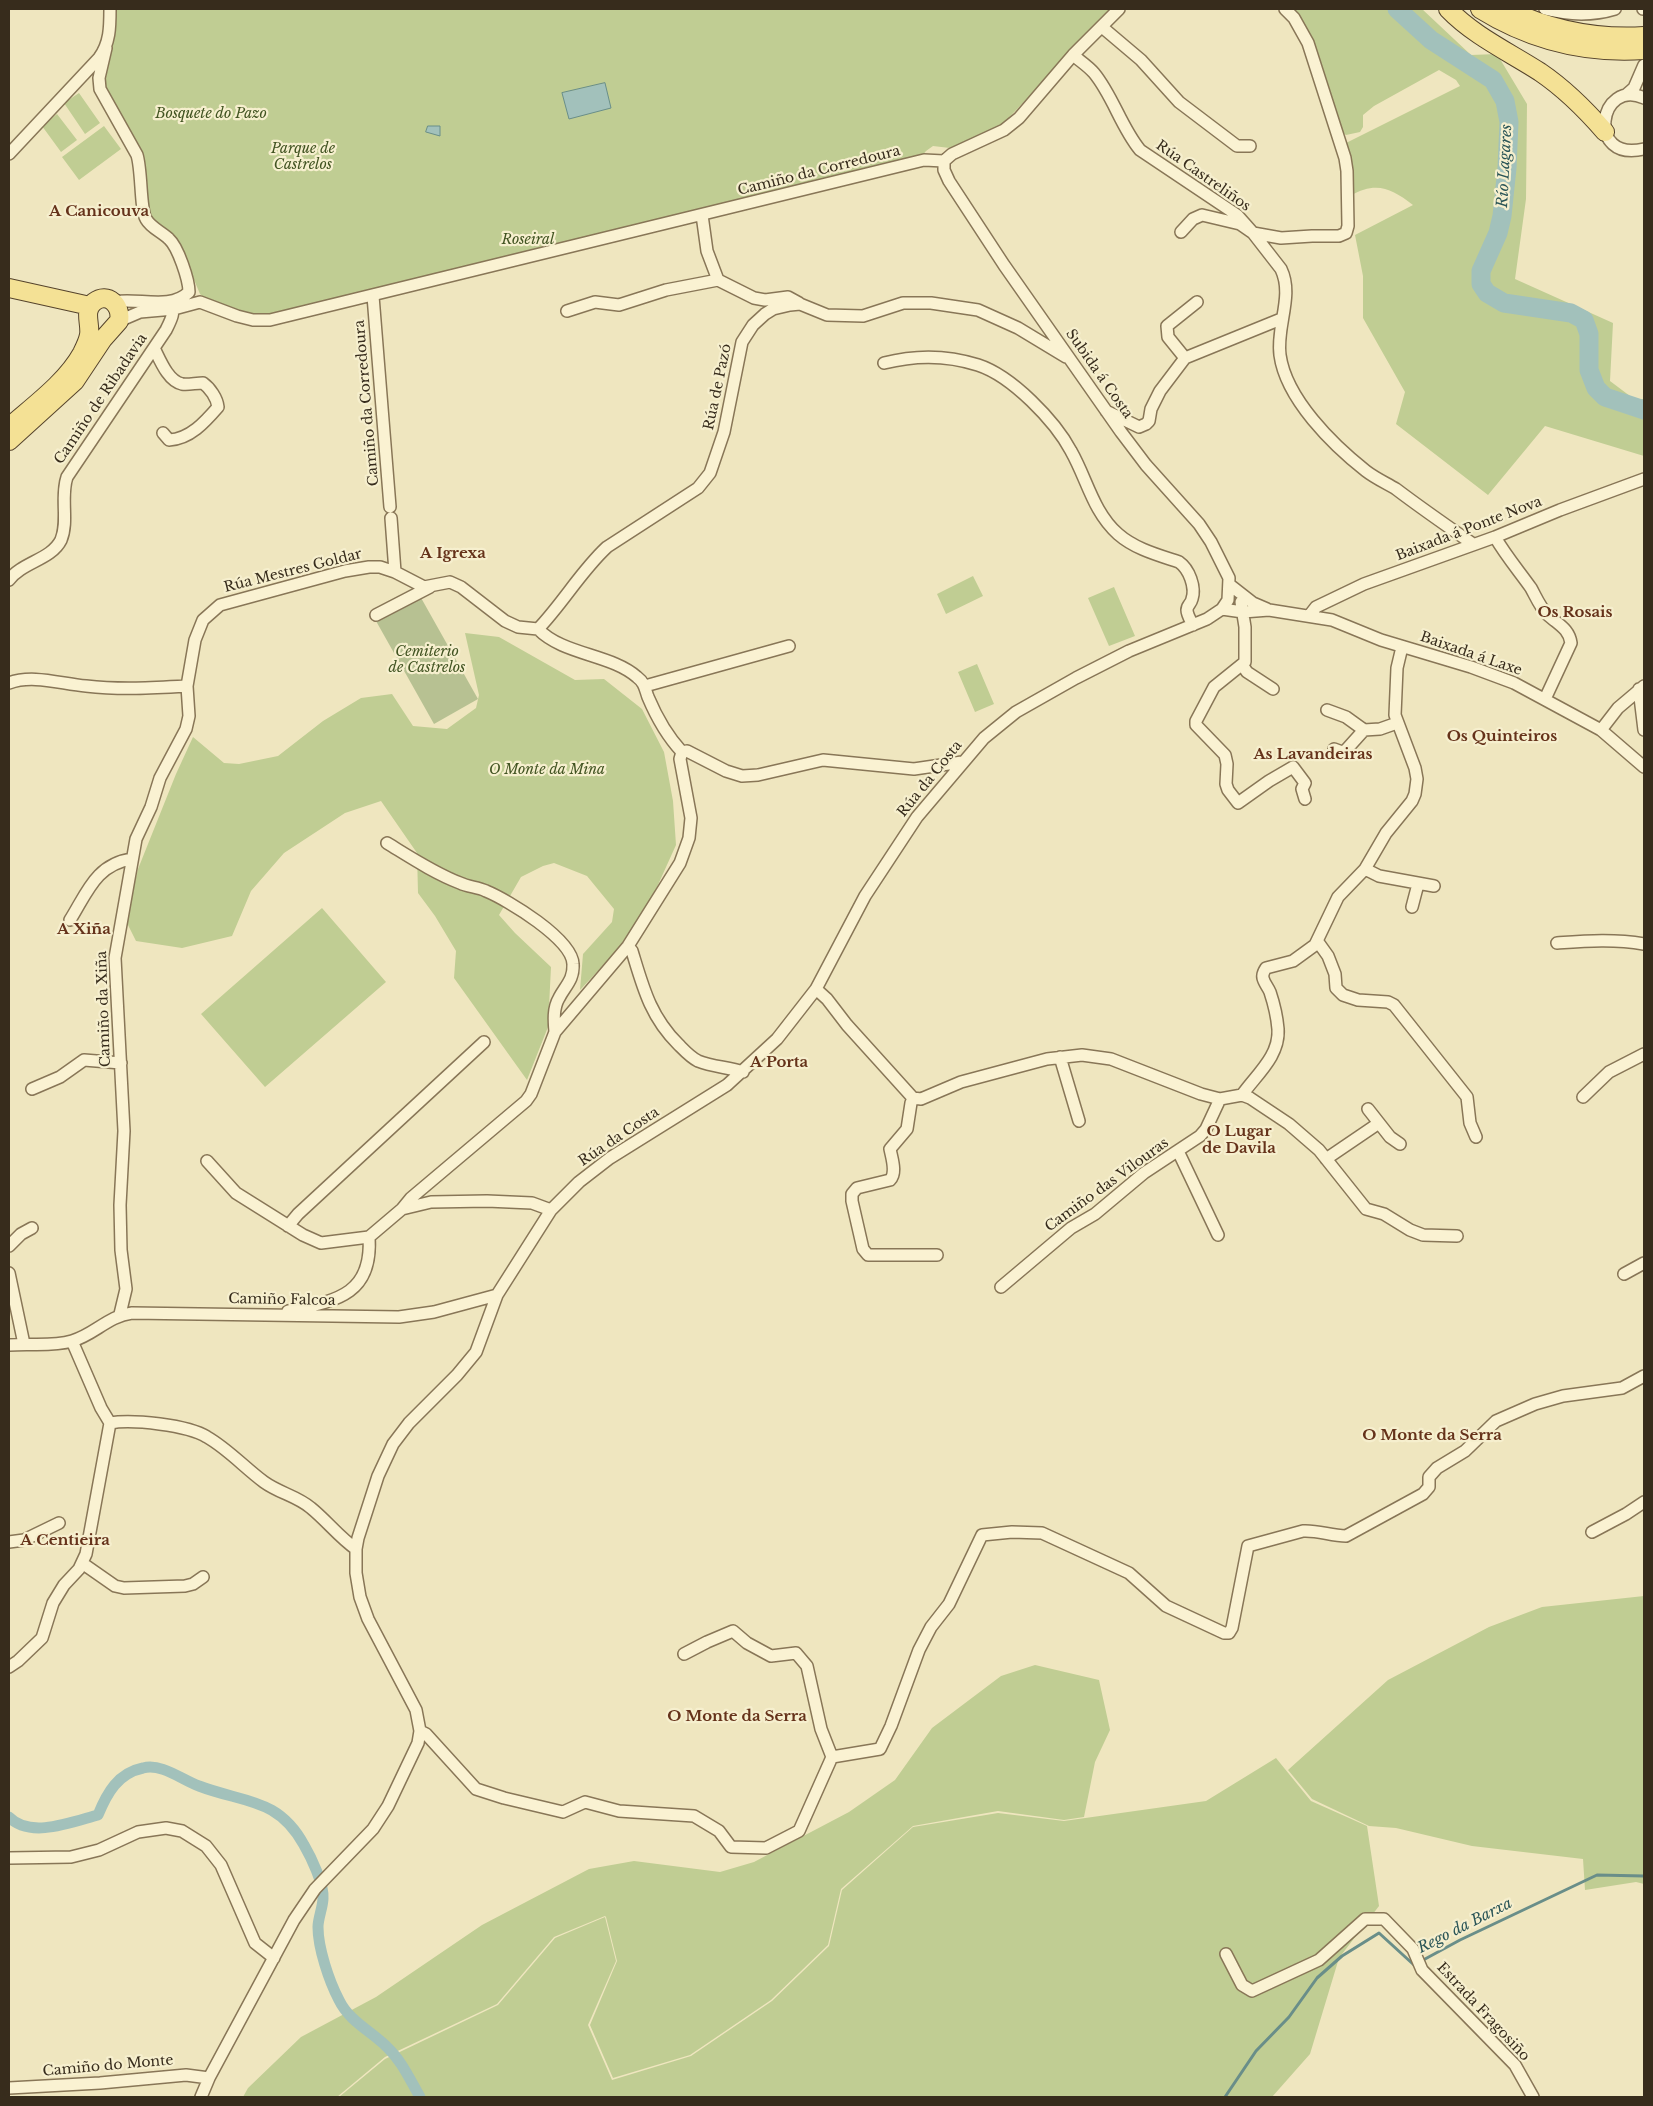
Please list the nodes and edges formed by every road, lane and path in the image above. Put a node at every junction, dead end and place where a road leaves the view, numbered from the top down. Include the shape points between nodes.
1 (110, 9) edge
2 (1119, 9) edge
3 (1286, 9) edge
4 (1448, 9) edge
5 (1480, 9) edge
6 (1507, 9) edge
7 (1545, 9) edge
8 (1615, 9) edge
9 (1102, 27) junction
10 (1644, 36) edge
11 (106, 48) junction
12 (1644, 50) edge
13 (1073, 55) junction
14 (1644, 65) edge
15 (1626, 95) junction
16 (1644, 98) edge
17 (1605, 132) junction
18 (1250, 146) dead end
19 (1639, 151) edge
20 (9, 154) edge
21 (1644, 160) edge
22 (944, 161) junction
23 (702, 215) junction
24 (1180, 232) dead end
25 (1253, 233) junction
26 (718, 280) junction
27 (9, 288) edge
28 (188, 292) junction
29 (373, 296) junction
30 (114, 302) junction
31 (200, 302) junction
32 (1196, 302) dead end
33 (800, 304) junction
34 (173, 305) junction
35 (566, 311) dead end
36 (90, 314) junction
37 (1281, 319) junction
38 (116, 325) junction
39 (154, 348) junction
40 (1185, 358) junction
41 (1070, 360) junction
42 (884, 363) dead end
43 (1106, 411) junction
44 (9, 426) edge
45 (163, 433) dead end
46 (9, 441) edge
47 (1644, 479) edge
48 (1495, 537) junction
49 (1473, 544) junction
50 (395, 572) junction
51 (9, 580) edge
52 (1230, 585) junction
53 (430, 587) junction
54 (1225, 604) junction
55 (1246, 606) junction
56 (376, 615) dead end
57 (1309, 616) junction
58 (1192, 625) junction
59 (538, 629) junction
60 (789, 646) dead end
61 (1402, 647) junction
62 (1242, 666) junction
63 (9, 683) edge
64 (187, 686) junction
65 (645, 686) junction
66 (1642, 688) edge
67 (1273, 689) dead end
68 (1545, 699) junction
69 (1327, 710) dead end
70 (1397, 723) junction
71 (1364, 730) junction
72 (1601, 730) junction
73 (1644, 730) edge
74 (1334, 749) dead end
75 (682, 752) junction
76 (962, 762) junction
77 (1644, 767) edge
78 (1305, 799) dead end
79 (387, 843) dead end
80 (132, 859) junction
81 (1365, 869) junction
82 (1418, 884) junction
83 (1434, 886) dead end
84 (1412, 907) dead end
85 (70, 920) dead end
86 (1318, 942) junction
87 (1556, 943) dead end
88 (1644, 944) edge
89 (628, 946) junction
90 (816, 989) junction
91 (555, 1032) junction
92 (484, 1042) dead end
93 (1644, 1054) edge
94 (1060, 1057) junction
95 (121, 1063) junction
96 (743, 1072) junction
97 (32, 1089) dead end
98 (1242, 1095) junction
99 (1583, 1097) dead end
100 (913, 1098) junction
101 (1220, 1099) junction
102 (1368, 1109) dead end
103 (1079, 1121) dead end
104 (1379, 1123) junction
105 (1476, 1137) dead end
106 (1400, 1144) dead end
107 (1178, 1151) junction
108 (1326, 1159) junction
109 (208, 1161) dead end
110 (438, 1175) junction
111 (416, 1193) junction
112 (432, 1198) junction
113 (402, 1209) junction
114 (551, 1210) junction
115 (288, 1226) junction
116 (32, 1228) dead end
117 (1218, 1234) dead end
118 (1457, 1236) dead end
119 (369, 1238) junction
120 (9, 1246) edge
121 (937, 1255) dead end
122 (1644, 1263) edge
123 (9, 1273) edge
124 (1624, 1274) dead end
125 (1001, 1287) dead end
126 (497, 1296) junction
127 (120, 1314) junction
128 (269, 1316) junction
129 (72, 1341) junction
130 (24, 1344) junction
131 (9, 1345) edge
132 (1644, 1376) edge
133 (110, 1423) junction
134 (1644, 1502) edge
135 (59, 1523) dead end
136 (1592, 1532) dead end
137 (9, 1542) edge
138 (356, 1549) junction
139 (82, 1563) junction
140 (203, 1577) dead end
141 (684, 1654) dead end
142 (9, 1667) edge
143 (420, 1731) junction
144 (832, 1757) junction
145 (9, 1858) edge
146 (1226, 1954) dead end
147 (274, 1958) junction
148 (210, 2078) junction
149 (9, 2088) edge
150 (201, 2097) edge
151 (1533, 2097) edge

1 - 11 street
2 - 9 street
3 - 25 street via 1308,43 1345,158 1348,226 1346,233 1339,236 1281,238
4 - 17 main road via 1488,42 1563,90
5 - 12 main road via 1534,36 1566,45 1603,50
6 - 10 main road via 1536,22 1577,33
7 - 8 street via 1582,14
9 - 13 street
9 - 18 street via 1141,60 1179,102 1237,146
11 - 20 street
11 - 28 street via 99,78 100,89 137,155 144,216 150,225 172,242 189,284
13 - 22 street via 1019,118 1004,130 952,154
13 - 25 street, Rúa Castreliños via 1102,84 1140,150 1237,215
14 - 15 street via 1634,88
15 - 16 street
15 - 17 street via 1607,109
17 - 19 street via 1618,148
19 - 21 street
22 - 23 street, Camiño da Corredoura via 924,160
22 - 41 street, Subida á Costa via 949,181
23 - 26 street via 707,251
23 - 29 street, Camiño da Corredoura
24 - 25 street via 1202,215 1240,224
25 - 37 street, Rúa Castreliños via 1285,276
26 - 33 street via 754,298 788,297
26 - 35 street via 666,290 619,305 594,302
27 - 36 main road
28 - 31 street, Camiño da Corredoura
28 - 34 street
29 - 31 street, Camiño da Corredoura via 263,321 237,316
29 - 50 street, Camiño da Corredoura
30 - 34 street
30 - 36 main road via 99,300
30 - 38 main road via 120,310
31 - 34 street
32 - 40 street via 1167,326 1168,337
33 - 41 street via 827,315 863,316 903,303 931,303 978,310 1038,338
33 - 59 street, Rúa de Pazó via 780,307 765,314 747,333 738,356 720,448 710,473 686,496 607,547
34 - 38 street via 140,312
34 - 39 street, Camiño de Ribadavia via 170,321
36 - 38 main road via 97,330
36 - 44 main road via 89,335 74,365
37 - 40 street
37 - 49 street, Rúa Castreliños via 1280,355 1288,382 1308,413 1340,449 1368,473
38 - 46 main road via 75,380
39 - 45 street via 164,368 178,382 203,383 218,407 198,428 186,435 169,440
39 - 51 street, Camiño de Ribadavia via 67,477 62,538 52,551 14,573
40 - 43 street via 1160,391 1146,424 1139,427
41 - 43 street, Subida á Costa
42 - 58 street via 903,358 952,358 980,365 1016,388 1056,427 1104,519 1118,534 1134,545 1185,566 1193,594 1187,611
43 - 52 street, Subida á Costa via 1146,465 1199,524 1223,563
47 - 48 street, Baixada á Ponte Nova
48 - 49 street, Baixada á Ponte Nova
48 - 68 street via 1546,614 1566,630 1570,638 1571,643
49 - 57 street, Baixada á Ponte Nova via 1344,592 1316,607
50 - 53 street, Rúa Mestres Goldar
50 - 64 street, Rúa Mestres Goldar via 369,566 220,605 203,620 195,640
52 - 54 street, Subida á Costa
52 - 55 street
53 - 56 street, Rúa Mestres Goldar
53 - 59 street, Rúa Mestres Goldar via 450,582 505,621 518,627
54 - 55 street, Baixada á Laxe
54 - 58 street, Rúa da Costa via 1207,619
55 - 57 street, Baixada á Laxe
55 - 62 street via 1246,658
57 - 61 street, Baixada á Laxe via 1340,623
58 - 76 street, Rúa da Costa via 1129,651 1032,703 999,725
59 - 65 street via 548,639 627,670
60 - 65 street
61 - 68 street, Baixada á Laxe via 1480,670
61 - 70 street via 1397,668
62 - 67 street
62 - 78 street via 1214,687 1196,725 1225,755 1228,764 1226,784 1238,803 1293,767 1305,783 1302,789
63 - 64 street via 38,680 134,689
64 - 80 street, Camiño da Xiña via 189,716 186,729 160,778 136,839
65 - 75 street via 647,696 672,742
66 - 72 street via 1612,714
66 - 73 street
68 - 72 street, Baixada á Laxe
69 - 71 street via 1346,717
70 - 71 street
70 - 81 street via 1415,768 1415,794
71 - 74 street via 1346,750
72 - 77 street, Baixada á Laxe
75 - 76 street via 687,751 726,772 742,776 823,760 914,769
75 - 89 street via 680,759 691,818 689,838 680,864
76 - 90 street, Rúa da Costa via 917,817 866,896
79 - 91 street via 461,884 484,890 513,904 565,944 572,956 573,972 570,984 558,999 554,1015
80 - 85 street via 104,868
80 - 95 street, Camiño da Xiña via 114,958
81 - 82 street via 1379,876
81 - 86 street via 1338,897
82 - 83 street
82 - 84 street
86 - 98 street via 1294,961 1264,970 1263,979 1275,1010 1278,1039 1268,1061
86 - 105 street via 1328,956 1338,990 1343,995 1394,1005 1432,1050 1468,1097 1470,1123
87 - 88 street via 1623,940
89 - 91 street
89 - 96 street via 651,1006 668,1034 696,1060
90 - 96 street, Rúa da Costa via 776,1039
90 - 100 street
91 - 110 street via 526,1101
92 - 115 street
93 - 99 street via 1609,1072
94 - 100 street via 961,1082 921,1099
94 - 101 street via 1082,1055 1111,1059
94 - 103 street
95 - 97 street via 84,1060 60,1077
95 - 127 street, Camiño da Xiña via 124,1131 120,1205 126,1289
96 - 114 street, Rúa da Costa via 699,1104 610,1158
98 - 101 street
98 - 108 street via 1289,1124
100 - 121 street via 907,1129 890,1149 893,1178 857,1188 852,1200 863,1249 868,1255
101 - 107 street, Camiño das Vilouras via 1206,1129
102 - 104 street
104 - 106 street
104 - 108 street
107 - 117 street
107 - 125 street, Camiño das Vilouras via 1144,1173 1096,1214 1071,1228
108 - 118 street via 1366,1209 1384,1214 1423,1235
109 - 115 street via 236,1193
110 - 111 street
110 - 112 street
111 - 112 street via 427,1191
111 - 113 street
112 - 113 street
112 - 114 street via 532,1203
113 - 119 street
114 - 126 street, Rúa da Costa
115 - 119 street via 321,1243
116 - 120 street
119 - 128 street via 368,1263 345,1296
122 - 124 street
123 - 130 street
126 - 128 street, Camiño Falcoa via 399,1317
126 - 138 street, Rúa da Costa via 476,1352 393,1444 376,1484
127 - 128 street, Camiño Falcoa
127 - 129 street
129 - 130 street
129 - 133 street
130 - 131 street
132 - 144 street via 1622,1388 1563,1396 1496,1421 1465,1451 1438,1468 1429,1477 1429,1487 1423,1494 1346,1536 1312,1530 1248,1546 1229,1633 1166,1606 1129,1573 1042,1533 982,1535 948,1604 919,1650 880,1749
133 - 138 street via 147,1423 196,1431 265,1483 314,1510
133 - 139 street
134 - 136 street
135 - 137 street via 24,1540
138 - 143 street, Rúa da Costa via 356,1573 364,1608 416,1710
139 - 140 street via 115,1586 124,1588 185,1586
139 - 142 street via 53,1602 42,1638
141 - 144 street via 733,1631 747,1644 771,1656 796,1653 807,1666 821,1729
143 - 144 street via 476,1789 563,1812 585,1802 619,1811 694,1816 719,1831 731,1847 766,1848 799,1830
143 - 147 street via 408,1767 374,1829 315,1889
145 - 147 street via 71,1857 98,1850 138,1832 166,1828 182,1831 206,1846 221,1866 255,1943
146 - 151 street, Estrada Fragosiño via 1242,1984 1252,1991 1319,1960 1365,1919 1384,1919 1413,1949 1422,1970 1515,2065
147 - 148 street
148 - 149 street, Camiño do Monte via 186,2075
148 - 150 street

